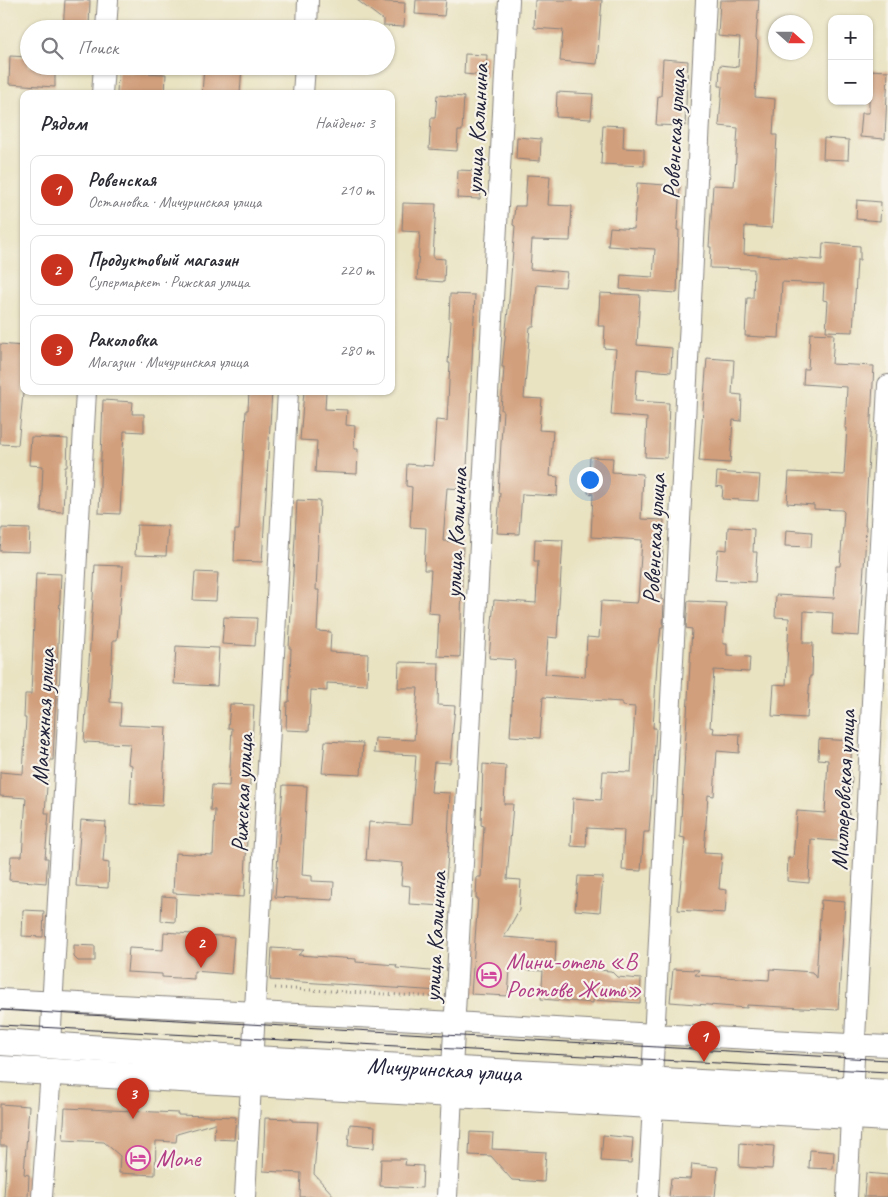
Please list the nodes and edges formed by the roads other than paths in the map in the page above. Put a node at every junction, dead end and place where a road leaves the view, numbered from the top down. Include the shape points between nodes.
1 (108, 0) edge
2 (308, 0) edge
3 (509, 0) edge
4 (706, 0) edge
5 (107, 20) edge
6 (307, 20) edge
7 (103, 75) edge
8 (304, 75) edge
9 (102, 90) edge
10 (303, 90) edge
11 (888, 385) edge
12 (86, 395) edge
13 (288, 395) edge
14 (0, 999) edge
15 (52, 1002) junction
16 (256, 1011) junction
17 (455, 1022) junction
18 (654, 1034) junction
19 (0, 1042) edge
20 (855, 1044) junction
21 (50, 1046) junction
22 (888, 1046) edge
23 (0, 1069) edge
24 (452, 1069) junction
25 (51, 1071) junction
26 (253, 1071) junction
27 (652, 1092) junction
28 (888, 1093) edge
29 (452, 1094) junction
30 (852, 1104) junction
31 (888, 1118) edge
32 (42, 1197) edge
33 (245, 1197) edge
34 (447, 1197) edge
35 (648, 1197) edge
36 (847, 1197) edge

1 - 5 street
2 - 6 street
3 - 17 street, улица Калинина
4 - 18 street, Ровенская улица
7 - 9 street
8 - 10 street
11 - 20 street, Миллеровская улица
12 - 15 street, Манежная улица
13 - 16 street, Рижская улица
14 - 15 street
15 - 16 street
15 - 21 street, Манежная улица
16 - 17 street
16 - 26 street, Рижская улица
17 - 18 street
17 - 24 street, улица Калинина
18 - 20 street
18 - 27 street, Ровенская улица
19 - 21 main road, Мичуринская улица
20 - 22 street
20 - 30 street, Миллеровская улица
21 - 26 main road, Мичуринская улица
23 - 25 main road, Мичуринская улица
24 - 26 main road, Мичуринская улица
24 - 27 main road, Мичуринская улица
25 - 26 main road, Мичуринская улица
25 - 32 street
26 - 29 main road, Мичуринская улица
26 - 33 street, Рижская улица
27 - 29 main road, Мичуринская улица
27 - 30 main road, Мичуринская улица
27 - 35 street, Ровенская улица
28 - 30 main road, Мичуринская улица
29 - 34 street
30 - 31 main road, Мичуринская улица
30 - 36 street, Миллеровская улица

